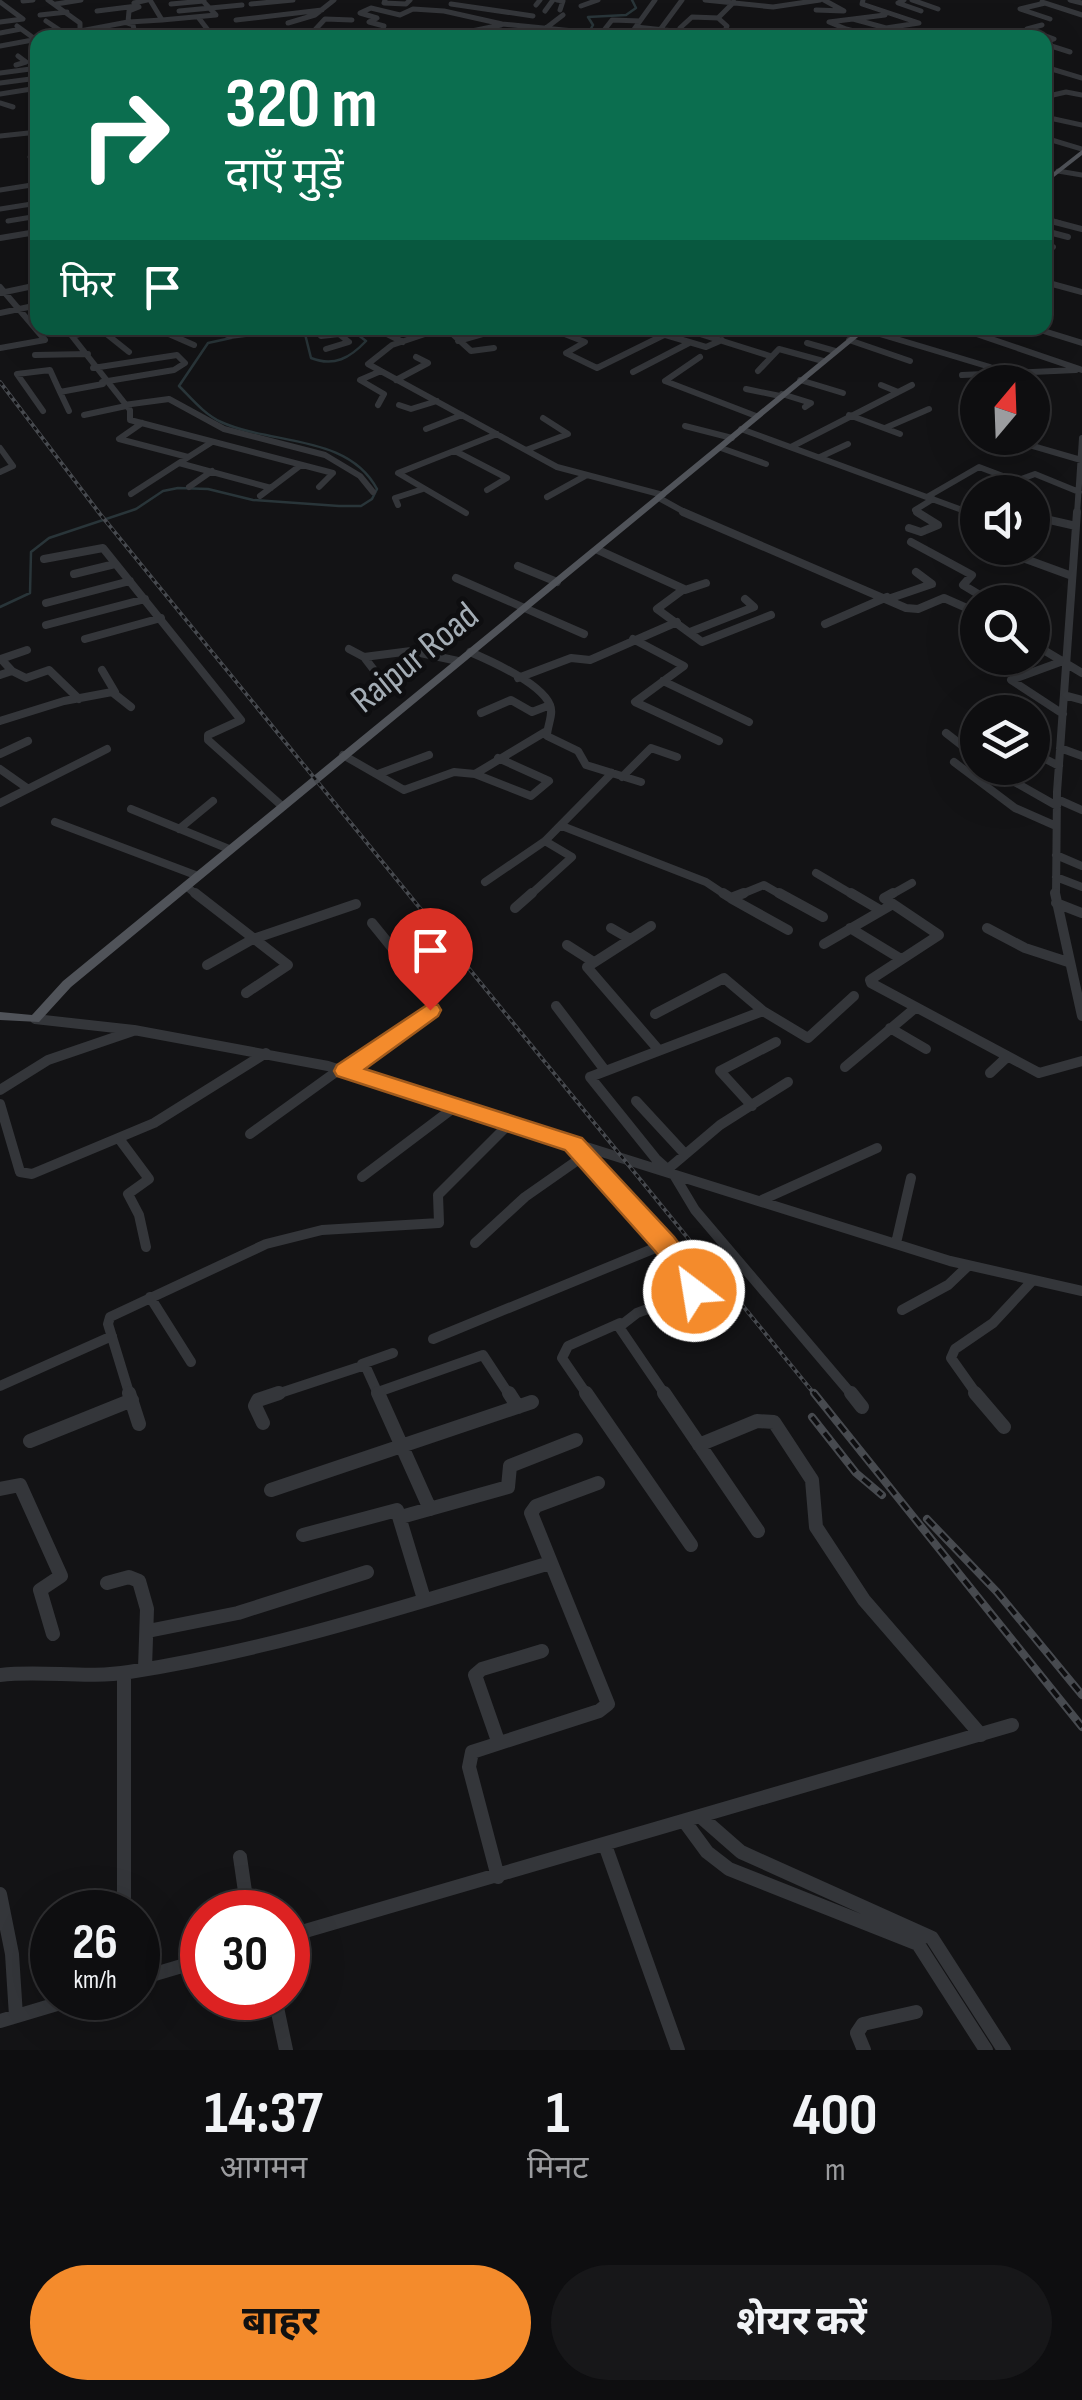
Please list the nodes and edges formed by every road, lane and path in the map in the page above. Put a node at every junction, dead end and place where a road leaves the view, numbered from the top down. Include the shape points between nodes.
1 (33, 0) edge
2 (48, 0) edge
3 (76, 0) edge
4 (148, 0) edge
5 (202, 0) edge
6 (210, 0) edge
7 (293, 0) edge
8 (334, 0) edge
9 (385, 0) edge
10 (410, 0) edge
11 (555, 0) edge
12 (598, 0) edge
13 (682, 0) edge
14 (705, 0) edge
15 (822, 0) edge
16 (863, 0) edge
17 (904, 0) edge
18 (912, 0) edge
19 (1036, 0) edge
20 (1070, 0) edge
21 (22, 1) edge
22 (182, 1) edge
23 (750, 1) edge
24 (0, 2) edge
25 (133, 2) edge
26 (450, 2) edge
27 (649, 2) edge
28 (734, 2) junction
29 (55, 4) junction
30 (171, 4) dead end
31 (252, 4) dead end
32 (846, 4) dead end
33 (1045, 4) junction
34 (834, 5) junction
35 (242, 6) dead end
36 (581, 6) dead end
37 (97, 8) dead end
38 (210, 8) junction
39 (938, 9) dead end
40 (1081, 9) edge
41 (10, 10) junction
42 (322, 10) junction
43 (179, 11) dead end
44 (444, 11) junction
45 (545, 11) dead end
46 (922, 11) dead end
47 (0, 12) edge
48 (67, 12) junction
49 (298, 13) junction
50 (346, 13) dead end
51 (129, 14) junction
52 (886, 14) junction
53 (40, 16) dead end
54 (102, 16) dead end
55 (312, 16) junction
56 (533, 16) dead end
57 (670, 16) junction
58 (198, 17) junction
59 (111, 18) dead end
60 (690, 18) junction
61 (719, 18) junction
62 (23, 19) junction
63 (177, 19) junction
64 (854, 19) junction
65 (1050, 19) dead end
66 (153, 20) junction
67 (162, 20) junction
68 (236, 20) dead end
69 (343, 20) junction
70 (641, 20) junction
71 (46, 21) dead end
72 (831, 21) junction
73 (128, 22) junction
74 (288, 23) dead end
75 (582, 23) dead end
76 (30, 24) dead end
77 (505, 24) junction
78 (320, 25) junction
79 (1042, 25) dead end
80 (80, 26) junction
81 (107, 26) junction
82 (384, 26) dead end
83 (1, 27) edge
84 (636, 27) junction
85 (545, 28) junction
86 (680, 28) dead end
87 (846, 28) junction
88 (21, 29) junction
89 (660, 29) junction
90 (61, 30) edge
91 (72, 30) edge
92 (111, 30) edge
93 (134, 30) edge
94 (159, 30) edge
95 (182, 30) edge
96 (209, 30) edge
97 (315, 30) edge
98 (431, 30) edge
99 (476, 30) edge
100 (564, 30) edge
101 (575, 30) edge
102 (604, 30) edge
103 (633, 30) edge
104 (668, 30) edge
105 (725, 30) edge
106 (839, 30) edge
107 (853, 30) edge
108 (1030, 30) edge
109 (30, 34) edge
110 (16, 36) dead end
111 (30, 40) edge
112 (0, 46) edge
113 (1052, 46) edge
114 (1082, 49) edge
115 (1070, 52) junction
116 (1058, 54) dead end
117 (18, 56) dead end
118 (30, 68) edge
119 (1052, 69) edge
120 (0, 70) edge
121 (1082, 78) edge
122 (30, 79) edge
123 (0, 83) edge
124 (30, 89) edge
125 (0, 94) edge
126 (1053, 95) joint
127 (1082, 95) edge
128 (1067, 99) dead end
129 (0, 103) edge
130 (13, 107) dead end
131 (1052, 119) edge
132 (1082, 125) edge
133 (30, 133) edge
134 (0, 136) edge
135 (1052, 143) edge
136 (1081, 152) edge
137 (1058, 171) junction
138 (1082, 175) edge
139 (1052, 176) edge
140 (30, 185) edge
141 (0, 190) edge
142 (30, 204) edge
143 (0, 209) edge
144 (30, 217) edge
145 (24, 218) junction
146 (8, 221) dead end
147 (1052, 221) edge
148 (30, 225) edge
149 (1082, 229) edge
150 (30, 233) edge
151 (1052, 233) edge
152 (1068, 237) dead end
153 (0, 238) edge
154 (1052, 284) edge
155 (30, 286) edge
156 (2, 290) edge
157 (1082, 292) edge
158 (30, 307) edge
159 (22, 309) junction
160 (0, 313) edge
161 (30, 320) edge
162 (1052, 334) edge
163 (53, 335) edge
164 (72, 335) edge
165 (109, 335) edge
166 (172, 335) edge
167 (340, 335) edge
168 (390, 335) edge
169 (422, 335) edge
170 (450, 335) edge
171 (479, 335) edge
172 (567, 335) edge
173 (662, 335) edge
174 (667, 335) edge
175 (704, 335) edge
176 (855, 335) edge
177 (886, 335) edge
178 (979, 335) edge
179 (43, 337) joint
180 (722, 340) junction
181 (849, 340) junction
182 (458, 341) junction
183 (403, 342) junction
184 (690, 342) junction
185 (807, 343) dead end
186 (1082, 343) edge
187 (33, 344) junction
188 (194, 345) dead end
189 (1011, 346) junction
190 (0, 348) edge
191 (494, 348) dead end
192 (326, 349) dead end
193 (836, 351) junction
194 (130, 352) dead end
195 (88, 354) junction
196 (994, 354) dead end
197 (35, 355) junction
198 (770, 356) junction
199 (416, 357) dead end
200 (700, 357) dead end
201 (823, 361) junction
202 (910, 361) dead end
203 (982, 365) edge
204 (93, 368) junction
205 (40, 370) junction
206 (1080, 370) edge
207 (758, 371) dead end
208 (1050, 371) edge
209 (380, 372) junction
210 (633, 372) dead end
211 (396, 380) junction
212 (800, 380) junction
213 (103, 383) junction
214 (881, 385) dead end
215 (912, 385) dead end
216 (746, 389) dead end
217 (60, 392) junction
218 (898, 392) junction
219 (842, 393) dead end
220 (781, 395) junction
221 (436, 401) junction
222 (378, 404) dead end
223 (398, 405) dead end
224 (125, 406) junction
225 (806, 407) dead end
226 (929, 408) dead end
227 (42, 411) dead end
228 (70, 411) dead end
229 (850, 415) junction
230 (84, 416) dead end
231 (462, 416) junction
232 (756, 416) junction
233 (543, 418) dead end
234 (142, 423) junction
235 (685, 426) dead end
236 (426, 428) dead end
237 (885, 428) junction
238 (741, 429) junction
239 (497, 434) junction
240 (900, 434) dead end
241 (732, 438) junction
242 (1082, 438) edge
243 (212, 442) junction
244 (848, 444) dead end
245 (791, 447) junction
246 (0, 448) edge
247 (721, 448) junction
248 (526, 450) junction
249 (455, 451) junction
250 (1050, 455) edge
251 (188, 457) junction
252 (820, 457) junction
253 (178, 463) junction
254 (766, 464) dead end
255 (301, 465) junction
256 (1081, 467) edge
257 (0, 472) edge
258 (212, 472) junction
259 (586, 476) junction
260 (189, 486) dead end
261 (319, 487) dead end
262 (271, 488) junction
263 (423, 489) junction
264 (487, 490) dead end
265 (372, 492) dead end
266 (1079, 492) junction
267 (130, 494) dead end
268 (260, 496) dead end
269 (661, 496) junction
270 (547, 497) dead end
271 (930, 498) junction
272 (398, 505) dead end
273 (960, 509) edge
274 (466, 513) dead end
275 (1050, 522) edge
276 (1078, 524) edge
277 (909, 528) dead end
278 (911, 542) dead end
279 (1078, 543) edge
280 (598, 550) junction
281 (44, 559) dead end
282 (115, 564) junction
283 (1050, 565) edge
284 (518, 566) dead end
285 (916, 572) dead end
286 (1076, 572) edge
287 (74, 574) dead end
288 (456, 578) dead end
289 (130, 581) junction
290 (557, 582) junction
291 (706, 583) dead end
292 (963, 585) edge
293 (685, 590) junction
294 (888, 598) junction
295 (145, 599) junction
296 (745, 599) dead end
297 (46, 603) dead end
298 (960, 605) edge
299 (525, 608) junction
300 (771, 616) dead end
301 (161, 618) junction
302 (677, 622) junction
303 (825, 624) dead end
304 (46, 626) dead end
305 (690, 632) junction
306 (584, 634) dead end
307 (633, 638) junction
308 (85, 639) dead end
309 (350, 649) dead end
310 (27, 650) dead end
311 (470, 652) junction
312 (1050, 653) edge
313 (364, 657) junction
314 (458, 662) junction
315 (1065, 662) junction
316 (102, 670) dead end
317 (12, 671) junction
318 (1082, 673) edge
319 (377, 674) dead end
320 (0, 675) edge
321 (518, 678) junction
322 (663, 681) junction
323 (115, 692) junction
324 (1064, 694) junction
325 (79, 699) junction
326 (1082, 700) edge
327 (550, 705) junction
328 (131, 707) dead end
329 (481, 713) dead end
330 (1063, 714) junction
331 (0, 720) edge
332 (749, 722) dead end
333 (544, 732) junction
334 (946, 734) dead end
335 (28, 741) dead end
336 (719, 741) dead end
337 (960, 744) edge
338 (1060, 748) junction
339 (107, 749) dead end
340 (0, 754) edge
341 (343, 755) junction
342 (430, 755) dead end
343 (1082, 756) edge
344 (677, 757) dead end
345 (498, 758) junction
346 (1050, 761) edge
347 (954, 762) dead end
348 (1059, 766) junction
349 (0, 769) edge
350 (377, 774) junction
351 (476, 774) junction
352 (617, 775) junction
353 (641, 782) dead end
354 (1024, 785) edge
355 (27, 788) junction
356 (213, 801) dead end
357 (1057, 802) junction
358 (0, 803) edge
359 (282, 806) junction
360 (131, 809) dead end
361 (1082, 810) edge
362 (54, 822) dead end
363 (562, 826) junction
364 (1056, 826) junction
365 (179, 829) junction
366 (545, 841) junction
367 (229, 849) junction
368 (1056, 855) junction
369 (1082, 866) edge
370 (816, 873) dead end
371 (198, 876) junction
372 (1056, 878) junction
373 (484, 882) dead end
374 (912, 882) dead end
375 (186, 886) junction
376 (1082, 887) edge
377 (732, 898) junction
378 (1056, 903) junction
379 (356, 904) dead end
380 (893, 904) junction
381 (515, 908) dead end
382 (880, 910) junction
383 (1082, 912) edge
384 (823, 918) dead end
385 (372, 924) dead end
386 (651, 926) dead end
387 (611, 928) dead end
388 (850, 928) junction
389 (987, 928) dead end
390 (788, 930) dead end
391 (630, 938) junction
392 (253, 939) junction
393 (824, 944) dead end
394 (567, 945) dead end
395 (900, 959) junction
396 (592, 961) junction
397 (1068, 962) junction
398 (207, 964) dead end
399 (246, 993) dead end
400 (854, 996) dead end
401 (556, 1006) dead end
402 (914, 1009) junction
403 (764, 1011) junction
404 (655, 1014) dead end
405 (0, 1016) edge
406 (1082, 1016) edge
407 (35, 1019) junction
408 (890, 1028) junction
409 (134, 1030) junction
410 (776, 1042) dead end
411 (657, 1048) junction
412 (926, 1049) dead end
413 (266, 1053) junction
414 (1008, 1057) junction
415 (1082, 1061) edge
416 (845, 1066) dead end
417 (343, 1070) junction
418 (604, 1070) junction
419 (990, 1073) dead end
420 (788, 1082) dead end
421 (0, 1090) edge
422 (636, 1101) dead end
423 (0, 1104) edge
424 (456, 1106) junction
425 (752, 1106) junction
426 (510, 1123) junction
427 (250, 1134) dead end
428 (120, 1140) junction
429 (573, 1144) junction
430 (877, 1148) dead end
431 (684, 1152) junction
432 (584, 1155) junction
433 (671, 1172) junction
434 (362, 1177) dead end
435 (911, 1178) dead end
436 (761, 1200) junction
437 (475, 1243) dead end
438 (896, 1243) junction
439 (664, 1244) junction
440 (146, 1246) dead end
441 (968, 1266) junction
442 (1033, 1280) junction
443 (1082, 1291) edge
444 (150, 1297) junction
445 (902, 1310) dead end
446 (620, 1323) junction
447 (112, 1336) junction
448 (433, 1339) dead end
449 (393, 1353) dead end
450 (191, 1362) dead end
451 (362, 1364) junction
452 (0, 1386) edge
453 (378, 1392) junction
454 (132, 1400) junction
455 (532, 1402) dead end
456 (518, 1406) junction
457 (862, 1407) dead end
458 (263, 1423) dead end
459 (139, 1424) dead end
460 (1004, 1426) dead end
461 (576, 1440) dead end
462 (30, 1441) dead end
463 (699, 1445) junction
464 (404, 1447) junction
465 (598, 1483) dead end
466 (0, 1489) edge
467 (271, 1490) dead end
468 (430, 1509) junction
469 (402, 1516) junction
470 (758, 1531) dead end
471 (303, 1535) dead end
472 (691, 1545) dead end
473 (550, 1563) junction
474 (367, 1572) dead end
475 (107, 1583) dead end
476 (424, 1598) junction
477 (148, 1631) junction
478 (53, 1634) dead end
479 (542, 1651) dead end
480 (145, 1668) junction
481 (124, 1673) junction
482 (0, 1675) edge
483 (1012, 1725) dead end
484 (981, 1735) junction
485 (498, 1741) junction
486 (693, 1819) junction
487 (605, 1845) junction
488 (240, 1857) dead end
489 (498, 1876) junction
490 (124, 1890) edge
491 (245, 1890) edge
492 (0, 1894) edge
493 (310, 1930) edge
494 (927, 1943) junction
495 (916, 2012) dead end
496 (8, 2018) edge
497 (280, 2020) edge
498 (286, 2050) edge
499 (678, 2050) edge
500 (864, 2050) edge
501 (986, 2050) edge
502 (1004, 2050) edge

1 - 21 street
2 - 29 street
3 - 29 street
4 - 25 street
4 - 67 street
5 - 6 street
5 - 22 street
5 - 38 street
7 - 31 street
8 - 42 street
9 - 10 street
11 - 45 street
11 - 85 street via 563,1 562,13
12 - 36 street
13 - 57 street
14 - 28 street
15 - 23 street via 776,7
15 - 34 street
16 - 52 street
17 - 46 street via 898,3
18 - 39 street
19 - 33 street
20 - 40 street
22 - 30 street
23 - 28 street
24 - 41 street
25 - 37 street
25 - 51 street
26 - 44 street
26 - 56 street
27 - 70 street
28 - 61 street
29 - 48 street
32 - 34 street
33 - 40 street
33 - 65 street via 1020,9
34 - 72 street via 844,11 816,13
35 - 38 street
38 - 43 street
38 - 58 street via 216,15
41 - 47 street
41 - 62 street
42 - 49 street
42 - 55 street
44 - 77 street
44 - 82 street via 360,12
44 - 98 street
48 - 53 street
48 - 80 street
49 - 55 street
49 - 68 street
50 - 69 street
51 - 54 street
51 - 73 street
52 - 64 street
52 - 64 street via 920,23 886,28
55 - 74 street
57 - 60 street
57 - 89 street
58 - 63 street
58 - 96 street
59 - 80 street
60 - 61 street
60 - 86 street
61 - 105 street
62 - 76 street
62 - 83 street
63 - 67 street
63 - 95 street
64 - 72 street
66 - 67 street
66 - 73 street
66 - 94 street
69 - 78 street
69 - 78 street via 352,23
70 - 84 street
70 - 102 street via 612,20
71 - 90 street
72 - 87 street
73 - 81 street
73 - 93 street
75 - 101 street
77 - 85 street
77 - 99 street
78 - 97 street
79 - 108 street
80 - 81 street
80 - 91 street
81 - 92 street
83 - 88 street
84 - 89 street
84 - 103 street
85 - 100 street
87 - 106 street
87 - 107 street
88 - 109 street
88 - 110 street
89 - 104 street
111 - 112 street
113 - 115 street
114 - 115 street
115 - 116 street
117 - 120 street via 26,63
118 - 120 street
119 - 121 street
122 - 123 street
124 - 125 street
126 - 127 street
126 - 128 street
129 - 130 street
131 - 132 street
133 - 134 street
135 - 136 street
136 - 137 main road
137 - 138 street
137 - 139 main road
140 - 141 street
142 - 143 street
144 - 145 street
145 - 146 street
145 - 148 street
147 - 149 street
150 - 153 street
151 - 152 street
154 - 157 street
155 - 156 street
156 - 159 street
158 - 159 street
159 - 160 street
159 - 161 street
162 - 186 street
163 - 179 street
164 - 195 street
165 - 194 street
166 - 188 street
167 - 192 street via 349,342
168 - 183 street
169 - 183 street
170 - 182 street
171 - 182 street
172 - 173 street via 585,342 566,353 597,368
174 - 184 street
175 - 180 street
176 - 181 main road, Raipur Road
177 - 203 street
178 - 189 street
179 - 187 street
180 - 184 street via 710,348
180 - 198 street
181 - 193 main road, Raipur Road
181 - 202 street
182 - 191 street via 474,351
183 - 209 street via 368,362
184 - 210 street
185 - 193 street
187 - 190 street
187 - 197 street
189 - 196 street
189 - 206 street
193 - 201 main road, Raipur Road
195 - 197 street
195 - 204 street
197 - 205 street
198 - 201 street via 781,349
198 - 207 street
199 - 211 street via 428,362
200 - 232 street via 666,382
201 - 212 main road, Raipur Road
204 - 213 street
204 - 213 street via 177,355 185,363
205 - 217 street via 52,372
205 - 227 street via 16,375
206 - 208 street
209 - 211 street
209 - 222 street via 360,380 384,394
211 - 221 street
212 - 219 street
212 - 220 main road, Raipur Road
213 - 217 street
213 - 224 street
214 - 218 street
215 - 218 street
216 - 220 street
217 - 228 street
218 - 229 street
220 - 225 street via 811,403
220 - 232 main road, Raipur Road
221 - 223 street via 411,410
221 - 231 street
224 - 230 street
224 - 234 street via 128,418
224 - 265 street via 169,399 224,430 334,460
226 - 237 street
229 - 237 street
229 - 245 street
231 - 236 street
231 - 239 street
232 - 238 main road, Raipur Road
233 - 248 street via 568,434
234 - 243 street
234 - 251 street via 119,438
235 - 241 street
237 - 240 street
238 - 241 main road, Raipur Road
238 - 245 street
239 - 248 street
239 - 249 street
241 - 247 main road, Raipur Road
242 - 256 street
243 - 251 street
243 - 255 street
244 - 252 street
245 - 252 street
246 - 257 street via 13,466
247 - 254 street
247 - 269 main road, Raipur Road
248 - 259 street
249 - 263 street via 398,474
249 - 264 street via 507,478
250 - 256 street
251 - 253 street
252 - 271 street
253 - 258 street
253 - 267 street
255 - 261 street via 333,473
255 - 262 street
256 - 266 street
258 - 260 street
258 - 262 street
259 - 269 street
259 - 270 street
262 - 268 street
263 - 272 street via 396,498
263 - 274 street
266 - 271 street via 1035,474 1016,481 979,466
266 - 276 street
269 - 280 main road, Raipur Road
269 - 294 street via 708,525
271 - 273 street
271 - 277 street via 914,510 938,525 920,532
275 - 276 street
276 - 279 street
278 - 292 street via 972,575
279 - 286 street
280 - 290 main road, Raipur Road
280 - 293 street
281 - 282 street via 99,546
282 - 287 street
282 - 289 street
283 - 286 street
284 - 290 street
285 - 294 street via 932,584
286 - 315 street
288 - 299 street
289 - 295 street
289 - 297 street
290 - 299 main road, Raipur Road
291 - 293 street
293 - 302 street via 657,609
294 - 298 street via 910,609 942,598
294 - 303 street
295 - 301 street
295 - 304 street
296 - 305 street via 754,607
299 - 306 street
299 - 311 main road, Raipur Road
300 - 305 street via 705,643
301 - 308 street
301 - 359 street via 241,720 208,740
302 - 305 street
302 - 307 street
307 - 321 street via 590,660 571,658
307 - 322 street via 684,666
309 - 313 street
310 - 317 street via 1,659
311 - 314 main road, Raipur Road
311 - 321 street
312 - 315 street
313 - 314 street via 413,648
313 - 319 street
314 - 341 main road, Raipur Road
315 - 318 street
315 - 324 street
315 - 330 street via 1011,680
316 - 323 street
317 - 320 street
317 - 325 street via 24,678 51,671
321 - 327 street
322 - 332 street
322 - 336 street via 635,702
323 - 325 street
323 - 328 street
324 - 326 street
324 - 330 street
325 - 331 street
327 - 329 street via 532,712 511,700
327 - 333 street
330 - 338 street
333 - 345 street
333 - 352 street via 581,753 584,765
334 - 337 street
335 - 340 street
338 - 343 street
338 - 348 street
339 - 355 street
341 - 350 street
341 - 359 main road, Raipur Road
342 - 350 street
344 - 352 street via 651,748
345 - 351 street
345 - 351 street via 550,781 531,796
346 - 348 street
347 - 364 street via 1019,809
348 - 357 street
349 - 355 street
350 - 351 street via 402,791 450,773
352 - 353 street
352 - 363 street
354 - 357 street
355 - 358 street
356 - 365 street
357 - 361 street
357 - 364 street
359 - 367 main road, Raipur Road
360 - 365 street
362 - 371 street
363 - 366 street
363 - 377 street
364 - 368 street
365 - 367 street
366 - 373 street
366 - 381 street via 572,857
367 - 371 main road, Raipur Road
368 - 369 street
368 - 372 street
370 - 382 street
371 - 375 main road, Raipur Road
372 - 376 street
372 - 378 street
374 - 380 street via 885,894
375 - 392 street
375 - 407 main road, Raipur Road via 67,984
377 - 384 street via 764,885
377 - 390 street
378 - 383 street
378 - 397 street
379 - 392 street
380 - 382 street
380 - 395 street via 940,932
382 - 388 street
385 - 417 street via 434,1006
386 - 391 street
387 - 391 street
388 - 393 street
388 - 395 street
389 - 397 street
391 - 396 street
392 - 398 street
392 - 399 street via 288,968
394 - 396 street
395 - 402 street via 870,980
396 - 411 street via 588,970
397 - 406 street
400 - 403 street via 808,1038
401 - 418 street
402 - 408 street
402 - 414 street
403 - 404 street via 724,978
403 - 411 street
405 - 407 main road
407 - 409 street
408 - 412 street
408 - 416 street
409 - 413 street
409 - 421 street via 48,1060
410 - 425 street via 720,1072
411 - 418 street
413 - 417 street
413 - 428 street via 214,1090
414 - 415 street via 1039,1073
414 - 419 street
417 - 424 street
417 - 427 street
418 - 433 street via 590,1077
420 - 425 street
422 - 431 street
423 - 428 street via 22,1174
424 - 426 street
424 - 434 street
425 - 431 street
426 - 429 street
426 - 444 street via 438,1194 439,1223 328,1230 266,1244
428 - 440 street via 148,1179 128,1194
429 - 432 street
429 - 433 street
430 - 436 street
431 - 433 street
432 - 437 street
432 - 439 street
433 - 436 street
433 - 457 street via 694,1210
435 - 438 street
436 - 438 street
438 - 441 street
439 - 446 street via 694,1291
439 - 448 street
441 - 442 street
441 - 445 street
442 - 443 street
442 - 460 street via 950,1358
444 - 447 street via 110,1317
444 - 450 street
446 - 463 street
446 - 472 street via 568,1346 562,1358
447 - 452 street
447 - 454 street
449 - 451 street
451 - 453 street
451 - 458 street via 258,1400
453 - 456 street via 484,1355
453 - 464 street
454 - 459 street
454 - 462 street
455 - 456 street
456 - 464 street
461 - 468 street via 510,1466 508,1487
463 - 470 street
463 - 484 street via 757,1421 774,1422 812,1480 816,1527 864,1600
464 - 467 street
464 - 468 street
465 - 473 street via 532,1509
466 - 478 street via 17,1484 25,1492 62,1576 40,1590
468 - 469 street
469 - 471 street via 390,1509
469 - 476 street
473 - 476 street
473 - 485 street via 608,1704
474 - 477 street via 250,1610
475 - 477 street via 139,1580
476 - 480 street via 289,1638
477 - 480 street
479 - 485 street via 475,1676
480 - 481 street
481 - 482 street
481 - 490 street
483 - 484 street
484 - 486 street
485 - 489 street via 468,1759
486 - 487 street
486 - 494 street via 707,1852 729,1869
487 - 489 street
487 - 499 street
488 - 491 street
489 - 493 street
492 - 496 street via 12,1954
494 - 501 street
494 - 502 street
495 - 500 street via 862,2024 857,2034
497 - 498 street

